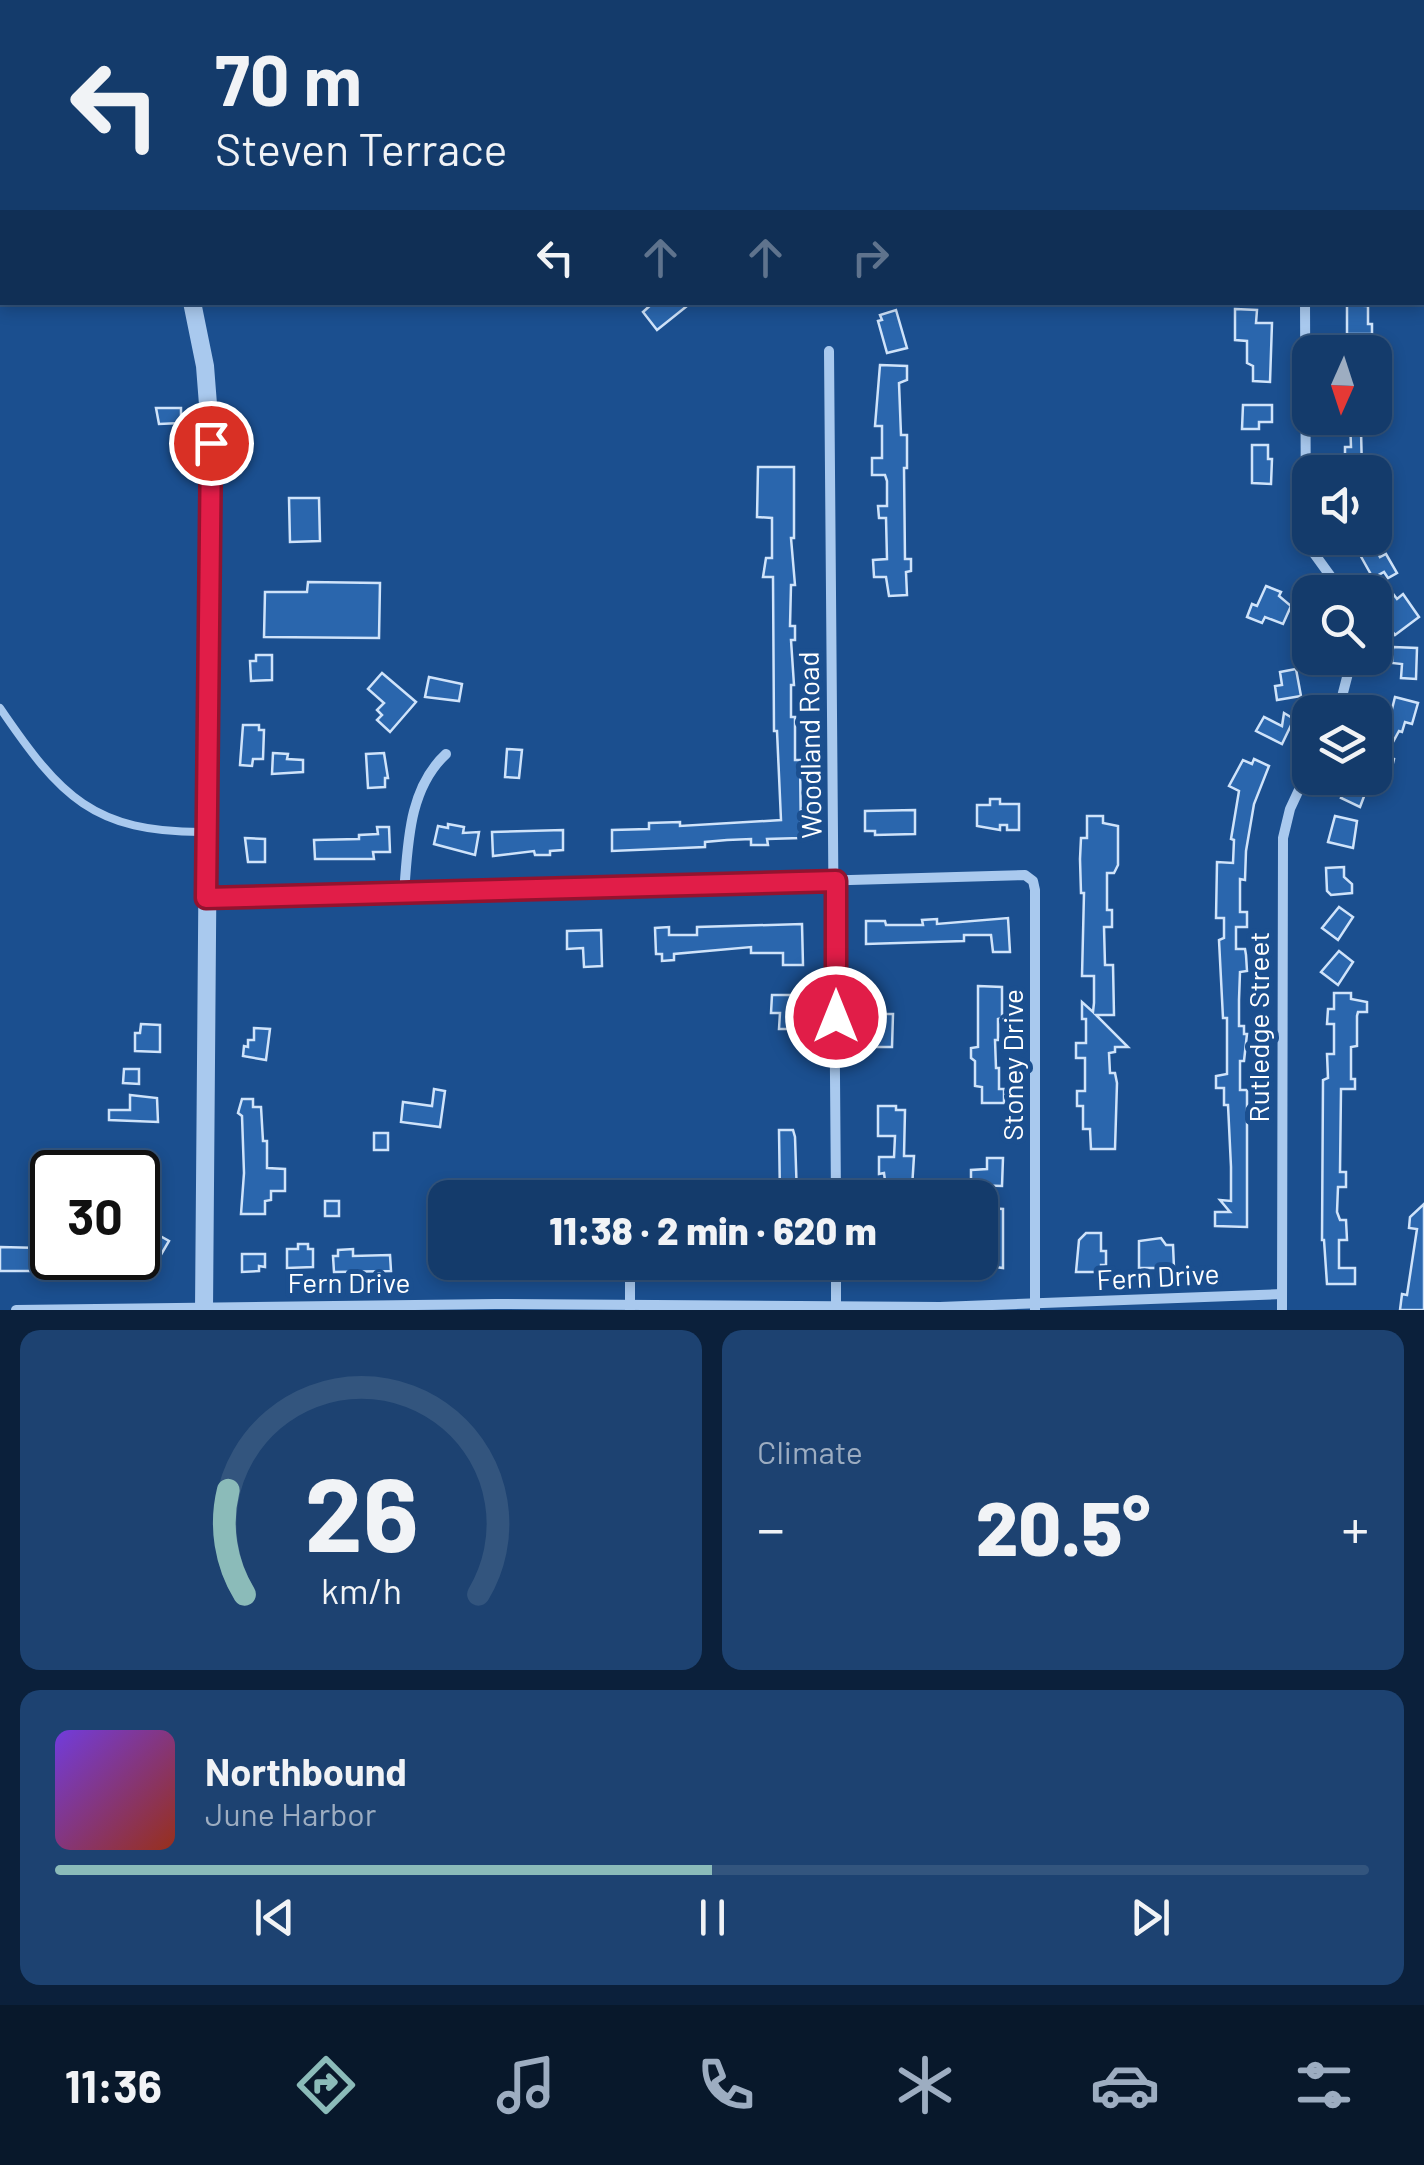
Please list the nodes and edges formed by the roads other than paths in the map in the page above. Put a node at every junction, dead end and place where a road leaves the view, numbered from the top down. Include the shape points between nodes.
1 (193, 305) edge
2 (1305, 305) edge
3 (830, 351) dead end
4 (1330, 575) edge
5 (0, 708) edge
6 (446, 754) dead end
7 (1296, 795) edge
8 (207, 832) junction
9 (836, 881) junction
10 (404, 893) junction
11 (206, 898) junction
12 (836, 1180) edge
13 (630, 1280) edge
14 (836, 1280) edge
15 (1282, 1294) junction
16 (204, 1308) edge
17 (416, 1308) edge
18 (630, 1308) edge
19 (836, 1308) edge
20 (1036, 1308) edge
21 (16, 1310) edge
22 (1282, 1310) edge

1 - 8 street via 211,443
2 - 4 street via 1306,530
3 - 9 street, Woodland Road
5 - 8 lane via 52,779 85,808 150,828
6 - 10 street via 432,767 415,804
7 - 15 street, Rutledge Street via 1282,838
8 - 11 street
9 - 10 street
9 - 12 street, Woodland Road
9 - 20 street, Stoney Drive via 1026,875 1033,881
10 - 11 street
11 - 16 street
13 - 18 street
14 - 19 street
15 - 20 street, Fern Drive
15 - 22 street, Rutledge Street
16 - 17 street, Fern Drive
16 - 21 street, Fern Drive
17 - 18 street, Fern Drive
18 - 19 street, Fern Drive
19 - 20 street, Fern Drive

